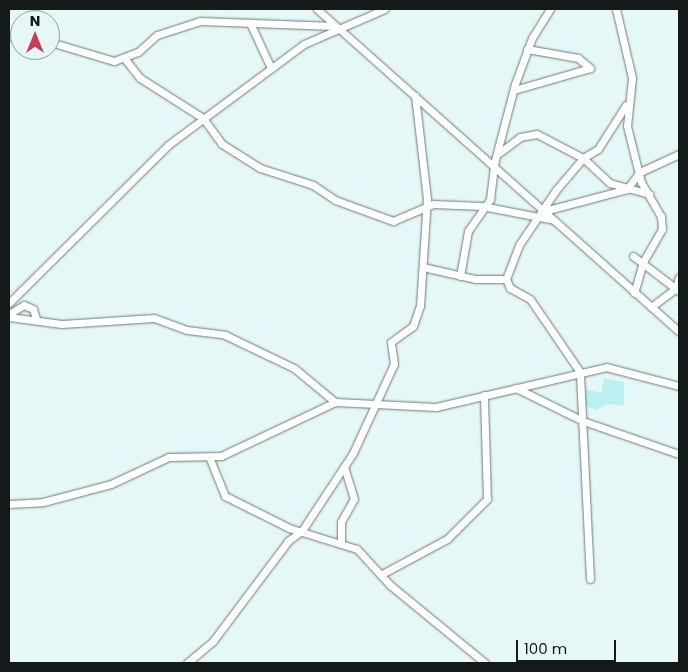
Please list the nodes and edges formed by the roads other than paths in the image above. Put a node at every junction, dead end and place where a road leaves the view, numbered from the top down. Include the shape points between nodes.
1 (317, 9) edge
2 (385, 9) edge
3 (550, 9) edge
4 (616, 9) edge
5 (250, 23) junction
6 (337, 28) junction
7 (60, 45) edge
8 (527, 49) junction
9 (125, 58) junction
10 (271, 68) junction
11 (514, 90) junction
12 (416, 96) junction
13 (626, 105) junction
14 (203, 118) junction
15 (499, 153) junction
16 (679, 154) edge
17 (583, 158) junction
18 (494, 164) junction
19 (640, 172) junction
20 (627, 189) junction
21 (649, 194) junction
22 (482, 206) junction
23 (426, 207) junction
24 (541, 214) junction
25 (633, 256) dead end
26 (642, 262) junction
27 (423, 267) junction
28 (460, 276) junction
29 (679, 277) edge
30 (506, 279) junction
31 (678, 290) edge
32 (634, 293) junction
33 (9, 303) edge
34 (651, 307) junction
35 (9, 315) edge
36 (36, 318) junction
37 (679, 332) edge
38 (580, 372) junction
39 (679, 386) edge
40 (516, 388) junction
41 (484, 395) junction
42 (376, 401) junction
43 (336, 402) junction
44 (583, 421) junction
45 (679, 454) edge
46 (210, 459) junction
47 (344, 466) junction
48 (9, 504) edge
49 (300, 532) junction
50 (341, 544) junction
51 (382, 574) junction
52 (590, 579) dead end
53 (187, 663) edge
54 (485, 663) edge

1 - 6 street
2 - 6 street
3 - 8 street
4 - 13 street via 631,69
5 - 6 street
5 - 9 street via 200,21 157,36
5 - 10 street
6 - 10 street via 304,44
6 - 12 street
7 - 9 street via 107,61
8 - 11 street
8 - 11 street via 578,58 590,68
9 - 14 street via 140,78
10 - 14 street via 254,85
11 - 15 street
12 - 18 street
12 - 23 street
13 - 17 street via 598,149
13 - 19 street via 627,126
14 - 23 street via 222,144 260,168 313,185 335,200 393,221
14 - 33 street via 141,170
15 - 17 street via 528,134
15 - 18 street
16 - 19 street
17 - 20 street via 610,182
17 - 24 street
18 - 22 street via 490,198
18 - 24 street
19 - 20 street
19 - 21 street
20 - 21 street
20 - 24 street
21 - 26 street via 661,216 662,229
22 - 23 street
22 - 24 street
22 - 28 street via 468,231
23 - 27 street
24 - 30 street via 518,245
24 - 32 street via 554,220
25 - 26 street
26 - 31 street
26 - 32 street
27 - 28 street
27 - 42 street via 418,311 412,326 391,342 394,364
28 - 30 street
29 - 31 street
30 - 38 street via 510,288 530,299
31 - 34 street
32 - 34 street
34 - 37 street
35 - 36 street
35 - 36 street via 24,305 33,309
36 - 43 street via 62,324 148,318 225,335 294,368
38 - 39 street via 606,367
38 - 40 street
38 - 44 street
40 - 41 street
40 - 44 street
41 - 42 street via 422,408
41 - 51 street via 487,499 447,539
42 - 43 street
42 - 47 street
43 - 46 street
44 - 45 street
44 - 52 street
46 - 48 street via 169,457 111,484 43,502
46 - 49 street via 225,496
47 - 49 street
47 - 50 street via 354,499 341,522
49 - 50 street
49 - 53 street via 213,641
50 - 51 street via 360,550
51 - 54 street

